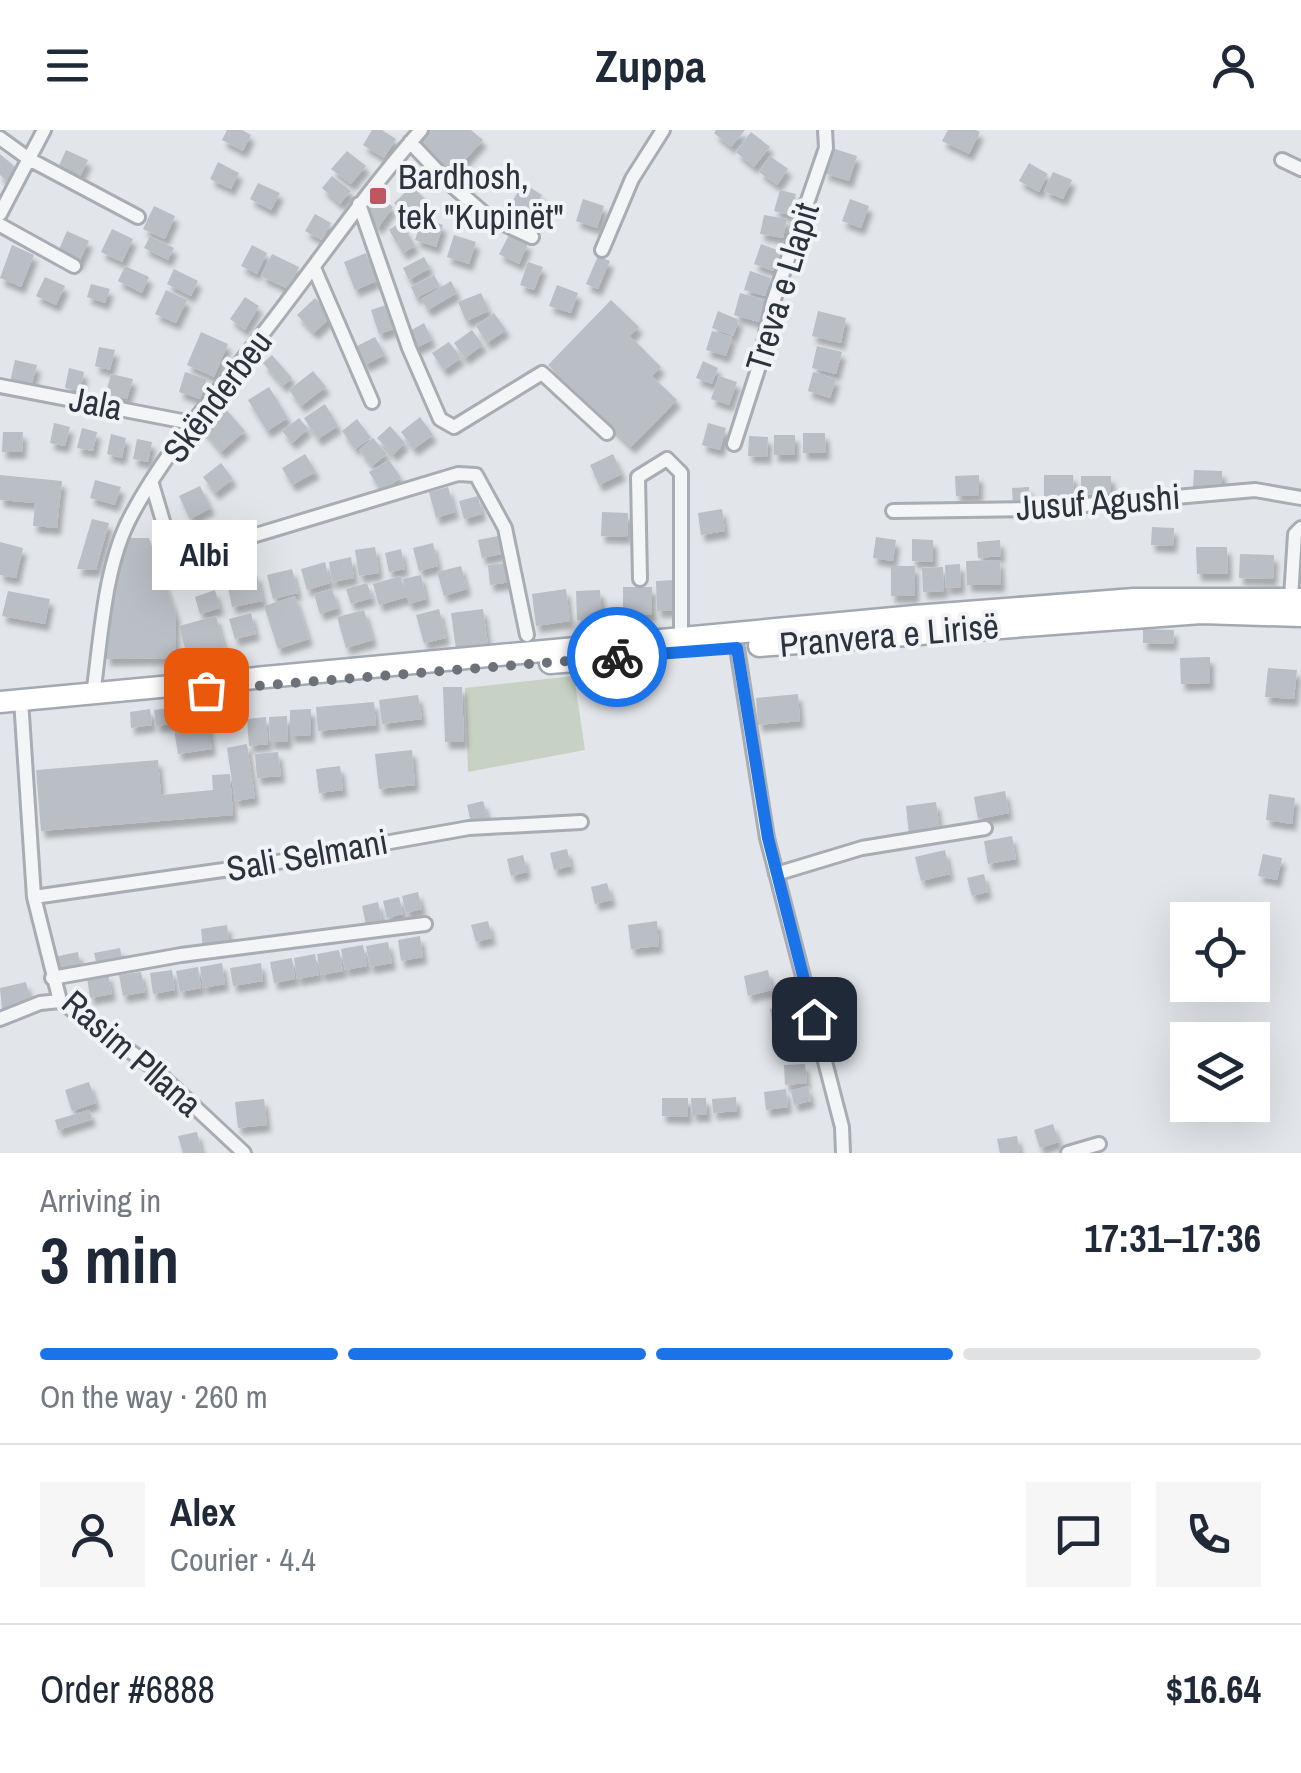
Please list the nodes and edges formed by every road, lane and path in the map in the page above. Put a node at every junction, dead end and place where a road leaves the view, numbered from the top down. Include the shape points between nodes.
1 (44, 130) edge
2 (421, 130) edge
3 (663, 130) edge
4 (825, 130) edge
5 (0, 138) edge
6 (410, 142) junction
7 (29, 159) junction
8 (1282, 160) dead end
9 (1301, 169) edge
10 (358, 204) junction
11 (0, 214) edge
12 (138, 217) dead end
13 (0, 225) edge
14 (532, 237) dead end
15 (602, 250) dead end
16 (74, 266) dead end
17 (314, 268) junction
18 (0, 386) edge
19 (372, 402) dead end
20 (192, 423) junction
21 (607, 433) dead end
22 (734, 444) dead end
23 (152, 484) junction
24 (1301, 498) edge
25 (894, 510) dead end
26 (1301, 528) edge
27 (640, 579) dead end
28 (1298, 604) edge
29 (527, 635) dead end
30 (681, 639) junction
31 (737, 648) junction
32 (93, 696) junction
33 (11, 704) edge
34 (581, 822) dead end
35 (985, 828) dead end
36 (776, 874) junction
37 (34, 897) junction
38 (425, 924) dead end
39 (52, 978) junction
40 (60, 1000) junction
41 (0, 1019) edge
42 (1099, 1144) dead end
43 (244, 1153) edge
44 (843, 1153) edge
45 (1068, 1153) edge

1 - 7 street
2 - 6 street, Skënderbeu
3 - 15 street via 632,179
4 - 22 street, Treva e Llapit via 826,148
5 - 7 street
6 - 10 street, Skënderbeu
6 - 14 street via 487,216
7 - 11 street
7 - 12 street
8 - 9 street
10 - 17 street, Skënderbeu
10 - 21 street via 440,419 454,427 542,373
13 - 16 street
17 - 19 street
17 - 20 street, Skënderbeu
18 - 20 street, Jala
20 - 23 street, Skënderbeu
23 - 29 street via 170,546 183,557 458,474 476,475 505,528
23 - 32 street, Skënderbeu via 114,558
24 - 25 street, Jusuf Agushi via 1256,490 1040,509
26 - 28 street via 1294,534
27 - 30 street via 638,476 667,459 681,473
28 - 30 main road, Pranvera e Lirisë via 1134,599
28 - 31 main road, Pranvera e Lirisë
30 - 32 main road, Pranvera e Lirisë
31 - 32 main road, Pranvera e Lirisë
31 - 36 street
32 - 33 main road, Pranvera e Lirisë
33 - 37 street, Rasim Pllana
34 - 37 street, Sali Selmani via 469,828
35 - 36 street via 862,848
36 - 44 street via 842,1127
37 - 39 street, Rasim Pllana
38 - 39 street via 181,954
39 - 40 street, Rasim Pllana
40 - 41 street
40 - 43 street, Rasim Pllana via 152,1066
42 - 45 street

